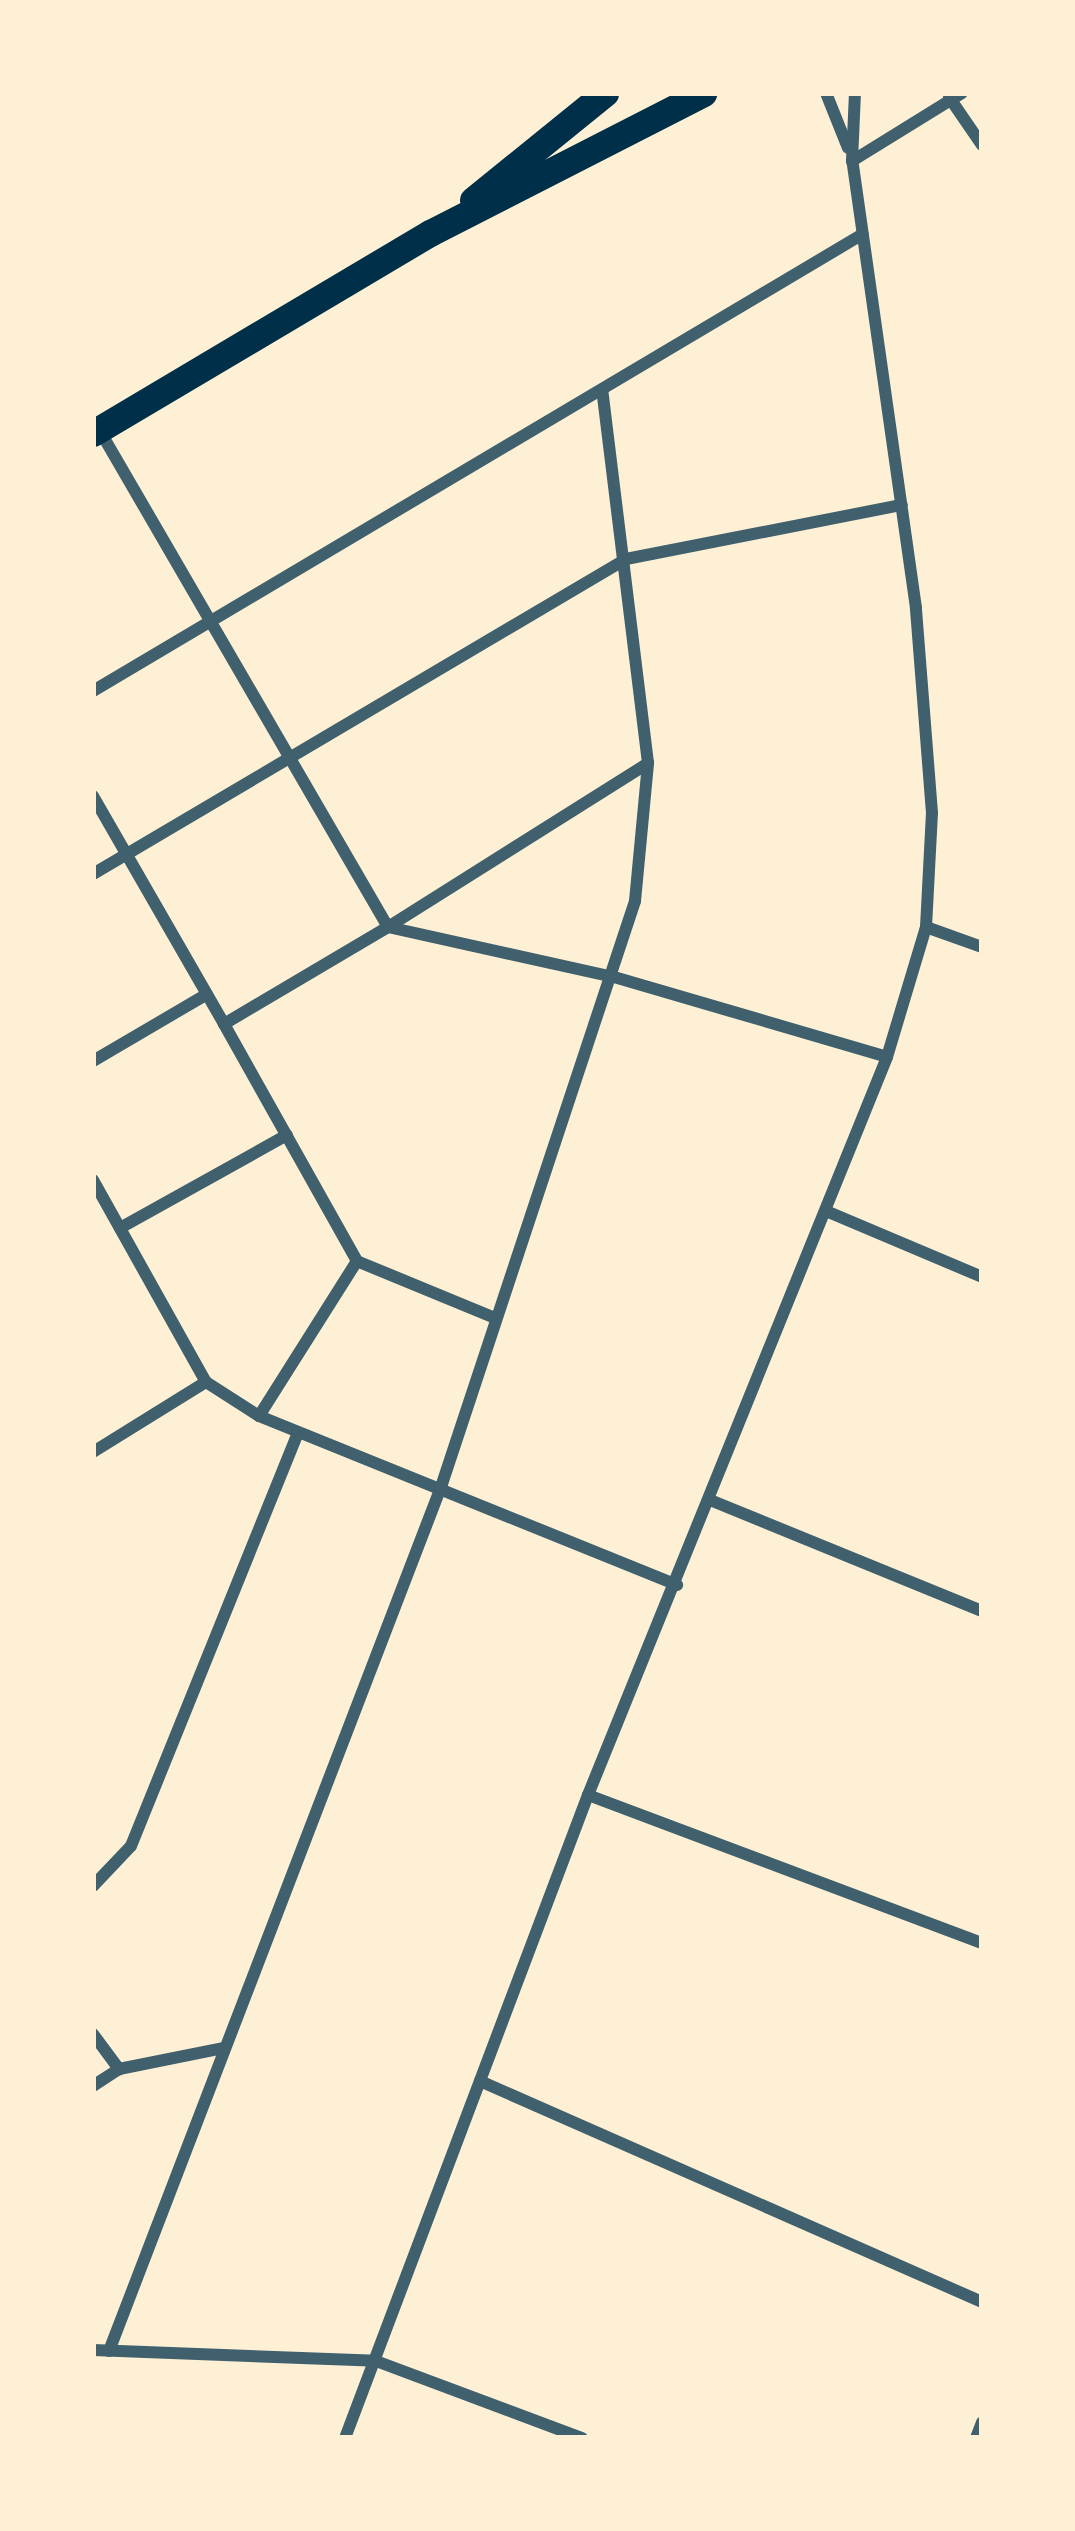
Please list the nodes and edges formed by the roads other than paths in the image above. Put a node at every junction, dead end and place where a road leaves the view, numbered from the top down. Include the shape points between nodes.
1 (604, 93) edge
2 (703, 93) edge
3 (826, 93) edge
4 (855, 93) edge
5 (954, 96) edge
6 (982, 145) edge
7 (852, 160) junction
8 (430, 233) junction
9 (863, 234) junction
10 (602, 391) junction
11 (96, 432) edge
12 (902, 505) junction
13 (626, 559) junction
14 (210, 622) junction
15 (93, 691) edge
16 (293, 758) junction
17 (648, 763) junction
18 (93, 796) edge
19 (126, 855) junction
20 (93, 874) edge
21 (388, 927) junction
22 (926, 927) junction
23 (982, 947) edge
24 (614, 977) junction
25 (208, 994) junction
26 (224, 1024) junction
27 (887, 1057) junction
28 (93, 1061) edge
29 (287, 1136) junction
30 (93, 1180) edge
31 (826, 1211) junction
32 (120, 1228) junction
33 (357, 1261) junction
34 (982, 1277) edge
35 (495, 1318) junction
36 (206, 1382) junction
37 (259, 1417) junction
38 (298, 1432) junction
39 (93, 1453) edge
40 (441, 1487) junction
41 (710, 1500) junction
42 (677, 1585) junction
43 (982, 1611) edge
44 (588, 1795) junction
45 (93, 1886) edge
46 (982, 1943) edge
47 (93, 2034) edge
48 (223, 2048) junction
49 (119, 2069) junction
50 (480, 2080) junction
51 (93, 2086) edge
52 (982, 2302) edge
53 (93, 2350) edge
54 (109, 2351) junction
55 (376, 2361) junction
56 (982, 2422) edge
57 (345, 2438) edge
58 (582, 2438) edge
59 (976, 2438) edge

1 - 8 main road
2 - 8 main road
3 - 7 street
4 - 7 street
5 - 6 street
5 - 7 street
7 - 9 street
8 - 11 main road
9 - 10 street
9 - 12 street
10 - 13 street
10 - 14 street
11 - 14 street
12 - 13 street
12 - 22 street via 932,813
13 - 16 street
13 - 17 street
14 - 15 street
14 - 16 street
16 - 19 street
16 - 21 street
17 - 21 street
17 - 24 street via 648,827
18 - 19 street
19 - 20 street
19 - 25 street
21 - 24 street
21 - 26 street
22 - 23 street
22 - 27 street
24 - 27 street
24 - 35 street
25 - 26 street
25 - 28 street
26 - 29 street
27 - 31 street
29 - 32 street
29 - 33 street
30 - 32 street
31 - 34 street
31 - 41 street
32 - 36 street
33 - 35 street
33 - 37 street
35 - 40 street
36 - 37 street
36 - 39 street
37 - 38 street
38 - 40 street
38 - 45 street via 131,1846
40 - 42 street
40 - 48 street
41 - 42 street
41 - 43 street
42 - 44 street
44 - 46 street
44 - 50 street
47 - 49 street
48 - 49 street
48 - 54 street
49 - 51 street
50 - 52 street
50 - 55 street
53 - 54 street
54 - 55 street
55 - 57 street
55 - 58 street
56 - 59 street

